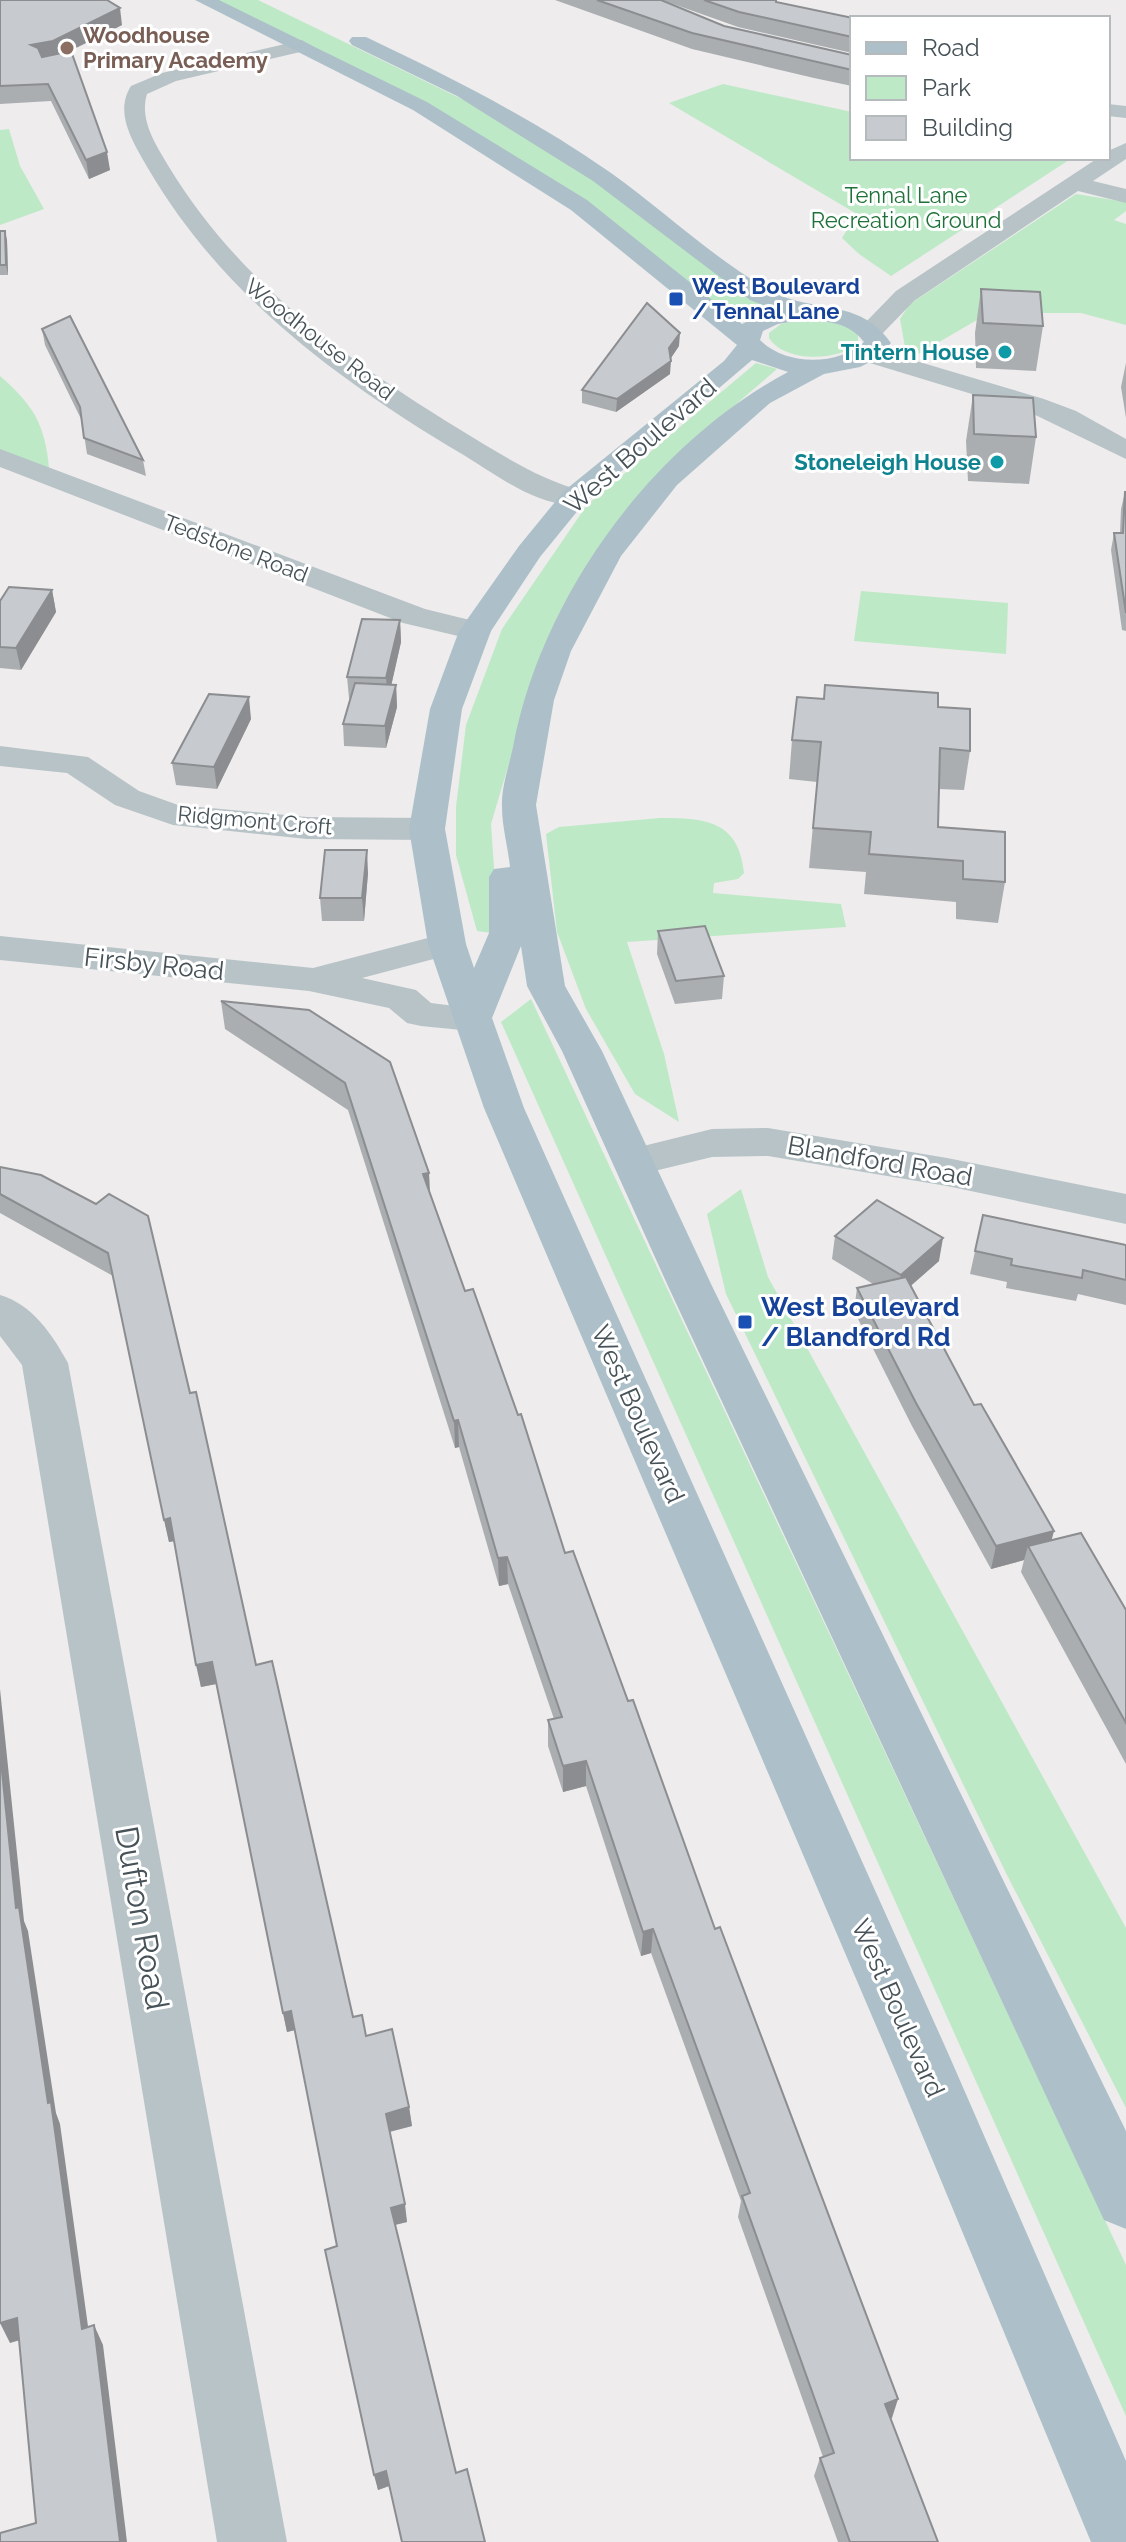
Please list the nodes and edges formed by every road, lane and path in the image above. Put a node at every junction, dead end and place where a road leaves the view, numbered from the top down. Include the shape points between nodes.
1 (204, 0) edge
2 (341, 33) dead end
3 (302, 46) junction
4 (1109, 160) edge
5 (1074, 183) junction
6 (1126, 196) edge
7 (905, 296) junction
8 (803, 313) junction
9 (830, 314) junction
10 (870, 342) junction
11 (748, 344) junction
12 (818, 367) junction
13 (1126, 451) edge
14 (0, 457) edge
15 (574, 497) junction
16 (475, 631) junction
17 (0, 756) edge
18 (519, 805) junction
19 (427, 829) junction
20 (447, 944) junction
21 (0, 948) edge
22 (399, 960) junction
23 (493, 962) junction
24 (309, 979) junction
25 (546, 986) junction
26 (402, 999) junction
27 (472, 1019) junction
28 (634, 1162) junction
29 (1126, 1209) edge
30 (0, 1311) edge
31 (1126, 2198) edge
32 (252, 2542) edge
33 (1126, 2542) edge

1 - 3 main road
2 - 8 main road via 464,92 601,176 759,295
3 - 11 main road via 420,106 579,205
3 - 15 street, Woodhouse Road via 169,77 138,90 132,103 138,131 175,195 201,234 256,292 333,354 434,426 544,490
4 - 5 street
5 - 6 street
5 - 7 street
7 - 9 street
7 - 10 street
8 - 9 main road
8 - 11 main road, West Boulevard via 772,317 752,327
9 - 10 main road via 854,321
10 - 12 main road via 848,363
10 - 13 street via 939,379 1031,404
11 - 12 main road via 765,357
11 - 15 main road, West Boulevard via 733,366
12 - 18 main road, West Boulevard via 761,397 667,479 607,554 555,651 538,700
14 - 16 street, Tedstone Road via 414,616
15 - 16 main road, West Boulevard
16 - 19 main road, West Boulevard via 446,709
17 - 19 street, Ridgmont Croft via 76,764 127,798 173,815 307,828
18 - 23 main road via 507,850 508,933
18 - 25 main road, West Boulevard
19 - 20 main road, West Boulevard
20 - 22 street, Firsby Road
20 - 23 main road
20 - 27 main road, West Boulevard
21 - 24 street, Firsby Road
22 - 24 street, Firsby Road
22 - 26 street
23 - 25 main road
23 - 27 main road
24 - 26 street, Firsby Road
25 - 28 main road, West Boulevard
26 - 27 street, Firsby Road via 421,1014
27 - 33 main road, West Boulevard via 504,1108
28 - 29 street, Blandford Road via 712,1143 768,1142
28 - 31 main road, West Boulevard
30 - 32 street, Dufton Road via 23,1330 45,1363

